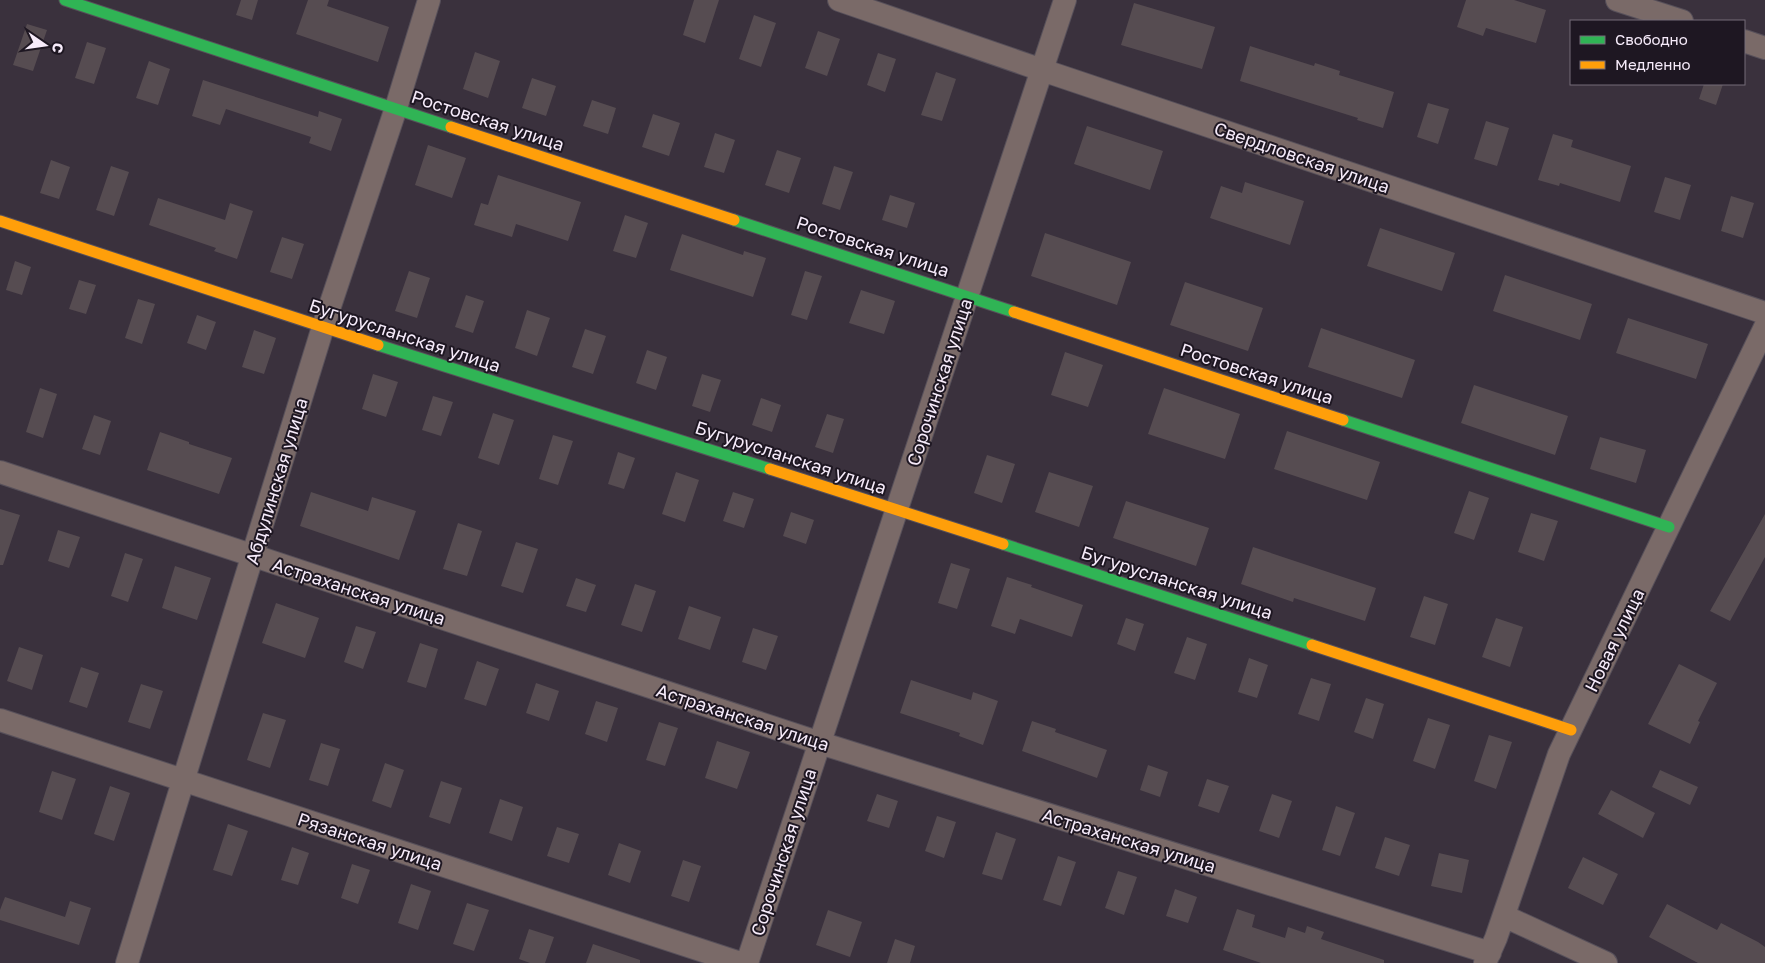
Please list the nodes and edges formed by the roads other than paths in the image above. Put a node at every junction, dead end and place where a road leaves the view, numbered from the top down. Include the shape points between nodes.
1 (65, 0) edge
2 (429, 0) edge
3 (840, 0) edge
4 (1065, 0) edge
5 (1617, 0) edge
6 (1679, 20) edge
7 (1745, 41) edge
8 (1765, 48) edge
9 (1042, 70) junction
10 (396, 108) junction
11 (0, 221) edge
12 (968, 296) junction
13 (1765, 313) edge
14 (323, 327) junction
15 (1765, 327) edge
16 (0, 472) edge
17 (897, 509) junction
18 (1669, 527) junction
19 (253, 556) junction
20 (0, 720) edge
21 (1571, 730) junction
22 (820, 743) junction
23 (184, 780) junction
24 (1504, 916) junction
25 (1488, 958) edge
26 (127, 963) edge
27 (740, 963) edge
28 (747, 963) edge
29 (1606, 963) edge

1 - 10 street, Ростовская улица
2 - 10 street, Абдулинская улица
3 - 9 street, Свердловская улица
4 - 9 street, Сорочинская улица
5 - 6 street
7 - 8 street
9 - 12 street, Сорочинская улица
9 - 13 street, Свердловская улица
10 - 12 street, Ростовская улица
10 - 14 street, Абдулинская улица
11 - 14 street, Бугурусланская улица
12 - 17 street, Сорочинская улица
12 - 18 street, Ростовская улица
14 - 17 street, Бугурусланская улица
14 - 19 street, Абдулинская улица
15 - 18 street, Новая улица
16 - 19 street, Астраханская улица
17 - 21 street, Бугурусланская улица
17 - 22 street, Сорочинская улица
18 - 21 street, Новая улица
19 - 22 street, Астраханская улица
19 - 23 street, Абдулинская улица
20 - 23 street, Рязанская улица
21 - 24 street, Новая улица via 1559,754
22 - 25 street, Астраханская улица
22 - 28 street, Сорочинская улица
23 - 26 street, Абдулинская улица
23 - 27 street, Рязанская улица
24 - 25 street, Новая улица
24 - 29 street

